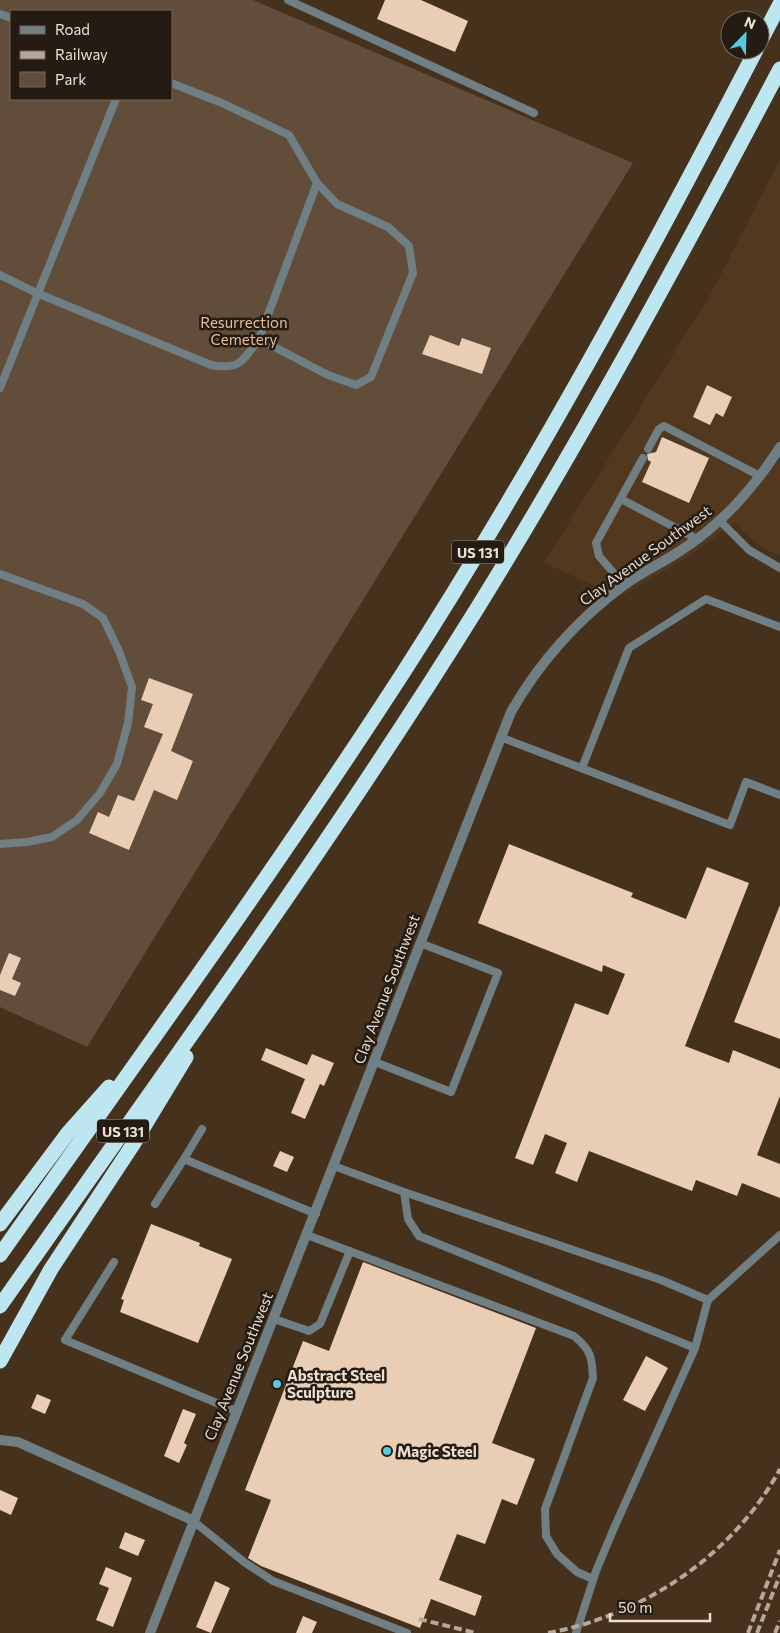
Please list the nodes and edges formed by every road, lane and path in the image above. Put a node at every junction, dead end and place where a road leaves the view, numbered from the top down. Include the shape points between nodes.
1 (288, 0) edge
2 (780, 4) edge
3 (770, 23) edge
4 (751, 60) edge
5 (780, 69) edge
6 (172, 83) edge
7 (116, 100) edge
8 (534, 113) dead end
9 (317, 183) junction
10 (0, 275) edge
11 (38, 294) junction
12 (259, 339) junction
13 (0, 388) edge
14 (780, 448) edge
15 (648, 449) dead end
16 (643, 458) dead end
17 (760, 476) junction
18 (620, 499) junction
19 (720, 520) junction
20 (697, 539) junction
21 (780, 568) edge
22 (0, 574) edge
23 (624, 585) junction
24 (780, 627) edge
25 (500, 737) junction
26 (582, 768) junction
27 (780, 795) edge
28 (0, 844) edge
29 (420, 943) junction
30 (246, 957) junction
31 (160, 1030) junction
32 (375, 1062) junction
33 (202, 1129) dead end
34 (184, 1160) junction
35 (334, 1166) junction
36 (404, 1192) junction
37 (155, 1204) dead end
38 (316, 1214) junction
39 (0, 1224) edge
40 (307, 1235) junction
41 (780, 1235) edge
42 (350, 1251) junction
43 (0, 1255) edge
44 (114, 1262) dead end
45 (708, 1300) junction
46 (0, 1306) edge
47 (274, 1319) junction
48 (695, 1348) junction
49 (0, 1360) edge
50 (236, 1411) junction
51 (0, 1440) edge
52 (192, 1520) junction
53 (593, 1579) junction
54 (150, 1633) edge
55 (407, 1633) edge
56 (576, 1633) edge

1 - 8 lane
2 - 3 highway
4 - 31 highway, US 131 via 616,315 510,499 404,672
5 - 30 highway, US 131 via 708,206 546,495 395,736
6 - 9 lane via 289,135
7 - 11 lane
9 - 12 lane
9 - 12 lane via 337,204 388,227 409,246 413,273 371,377 356,385 328,375
10 - 11 lane
11 - 12 lane via 211,365 230,368 242,361
11 - 13 lane
14 - 17 street, Clay Avenue Southwest
15 - 17 lane via 664,426
16 - 18 lane
17 - 19 street, Clay Avenue Southwest
18 - 20 lane
18 - 23 lane via 596,543 599,556
19 - 20 street, Clay Avenue Southwest
19 - 21 lane via 749,550
20 - 23 street, Clay Avenue Southwest
22 - 28 lane via 82,604 103,618 132,687 128,723 117,764 100,793 77,820 52,837
23 - 25 street, Clay Avenue Southwest via 591,611 546,658 524,689
24 - 26 lane via 706,599 629,648
25 - 26 lane
25 - 29 street, Clay Avenue Southwest
26 - 27 lane via 730,825 746,782
29 - 32 street, Clay Avenue Southwest
29 - 32 lane via 498,973 451,1092
30 - 46 highway, US 131
30 - 49 highway via 141,1132 51,1268
31 - 39 highway via 68,1133
31 - 43 highway, US 131
32 - 35 street, Clay Avenue Southwest
33 - 34 lane
34 - 37 lane
34 - 38 lane
35 - 36 lane
35 - 38 street, Clay Avenue Southwest
36 - 45 lane via 661,1280
36 - 48 lane via 408,1219 419,1236
38 - 40 street, Clay Avenue Southwest
40 - 42 lane
40 - 47 street, Clay Avenue Southwest
41 - 45 lane
42 - 47 lane via 320,1324 309,1331
42 - 53 lane via 574,1336 587,1346 592,1359 593,1378 545,1510 546,1536 557,1554 577,1572
44 - 50 lane via 65,1340
45 - 48 lane
47 - 50 street, Clay Avenue Southwest
48 - 53 lane
50 - 52 street, Clay Avenue Southwest
51 - 52 street via 18,1442
52 - 54 street, Clay Avenue Southwest
52 - 55 lane via 273,1581
53 - 56 lane

